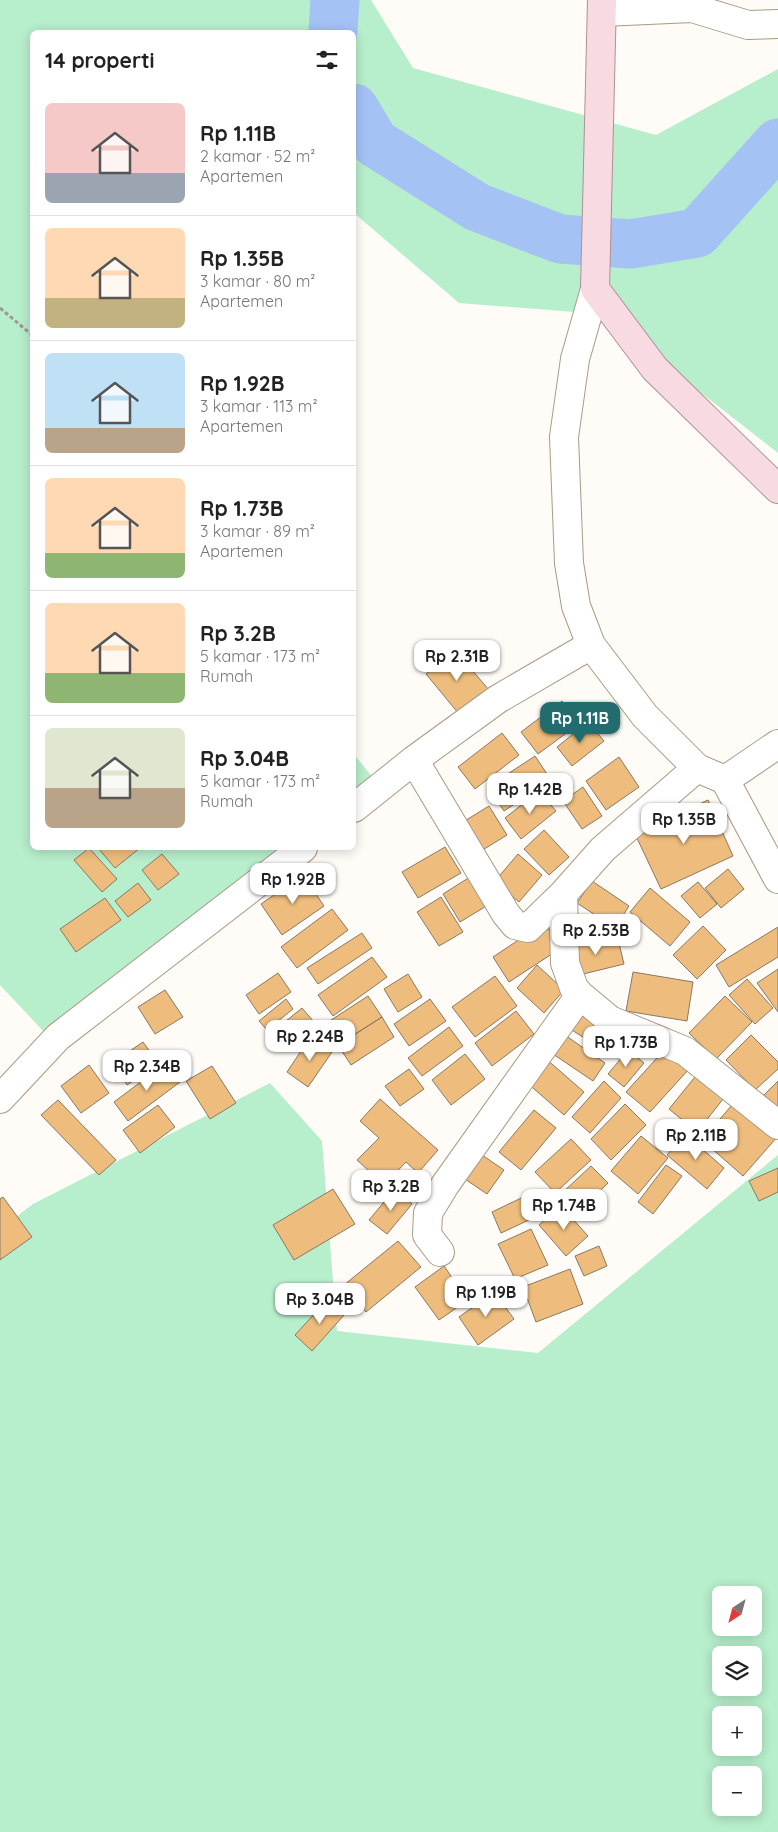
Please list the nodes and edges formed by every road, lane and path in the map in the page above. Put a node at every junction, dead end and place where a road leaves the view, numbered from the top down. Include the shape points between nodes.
1 (602, 6) edge
2 (778, 24) edge
3 (595, 289) junction
4 (0, 308) edge
5 (30, 332) edge
6 (775, 483) edge
7 (591, 645) junction
8 (778, 744) edge
9 (414, 760) junction
10 (697, 768) junction
11 (725, 780) junction
12 (356, 806) edge
13 (300, 850) edge
14 (778, 879) edge
15 (563, 894) junction
16 (580, 995) junction
17 (2, 1093) edge
18 (778, 1125) edge
19 (440, 1252) dead end

1 - 2 street via 692,8 748,25
1 - 3 main road
3 - 6 main road via 655,368
3 - 7 street via 575,359 564,437 569,563 576,606
4 - 5 path
7 - 9 street via 498,698
7 - 10 street via 645,716
8 - 11 street
9 - 12 street
9 - 15 street via 515,925 528,928
10 - 11 street
10 - 15 street via 603,849
11 - 14 street
13 - 17 street via 58,1037
15 - 16 street via 564,963
16 - 18 street via 610,1020 685,1051
16 - 19 street via 428,1213 427,1235

